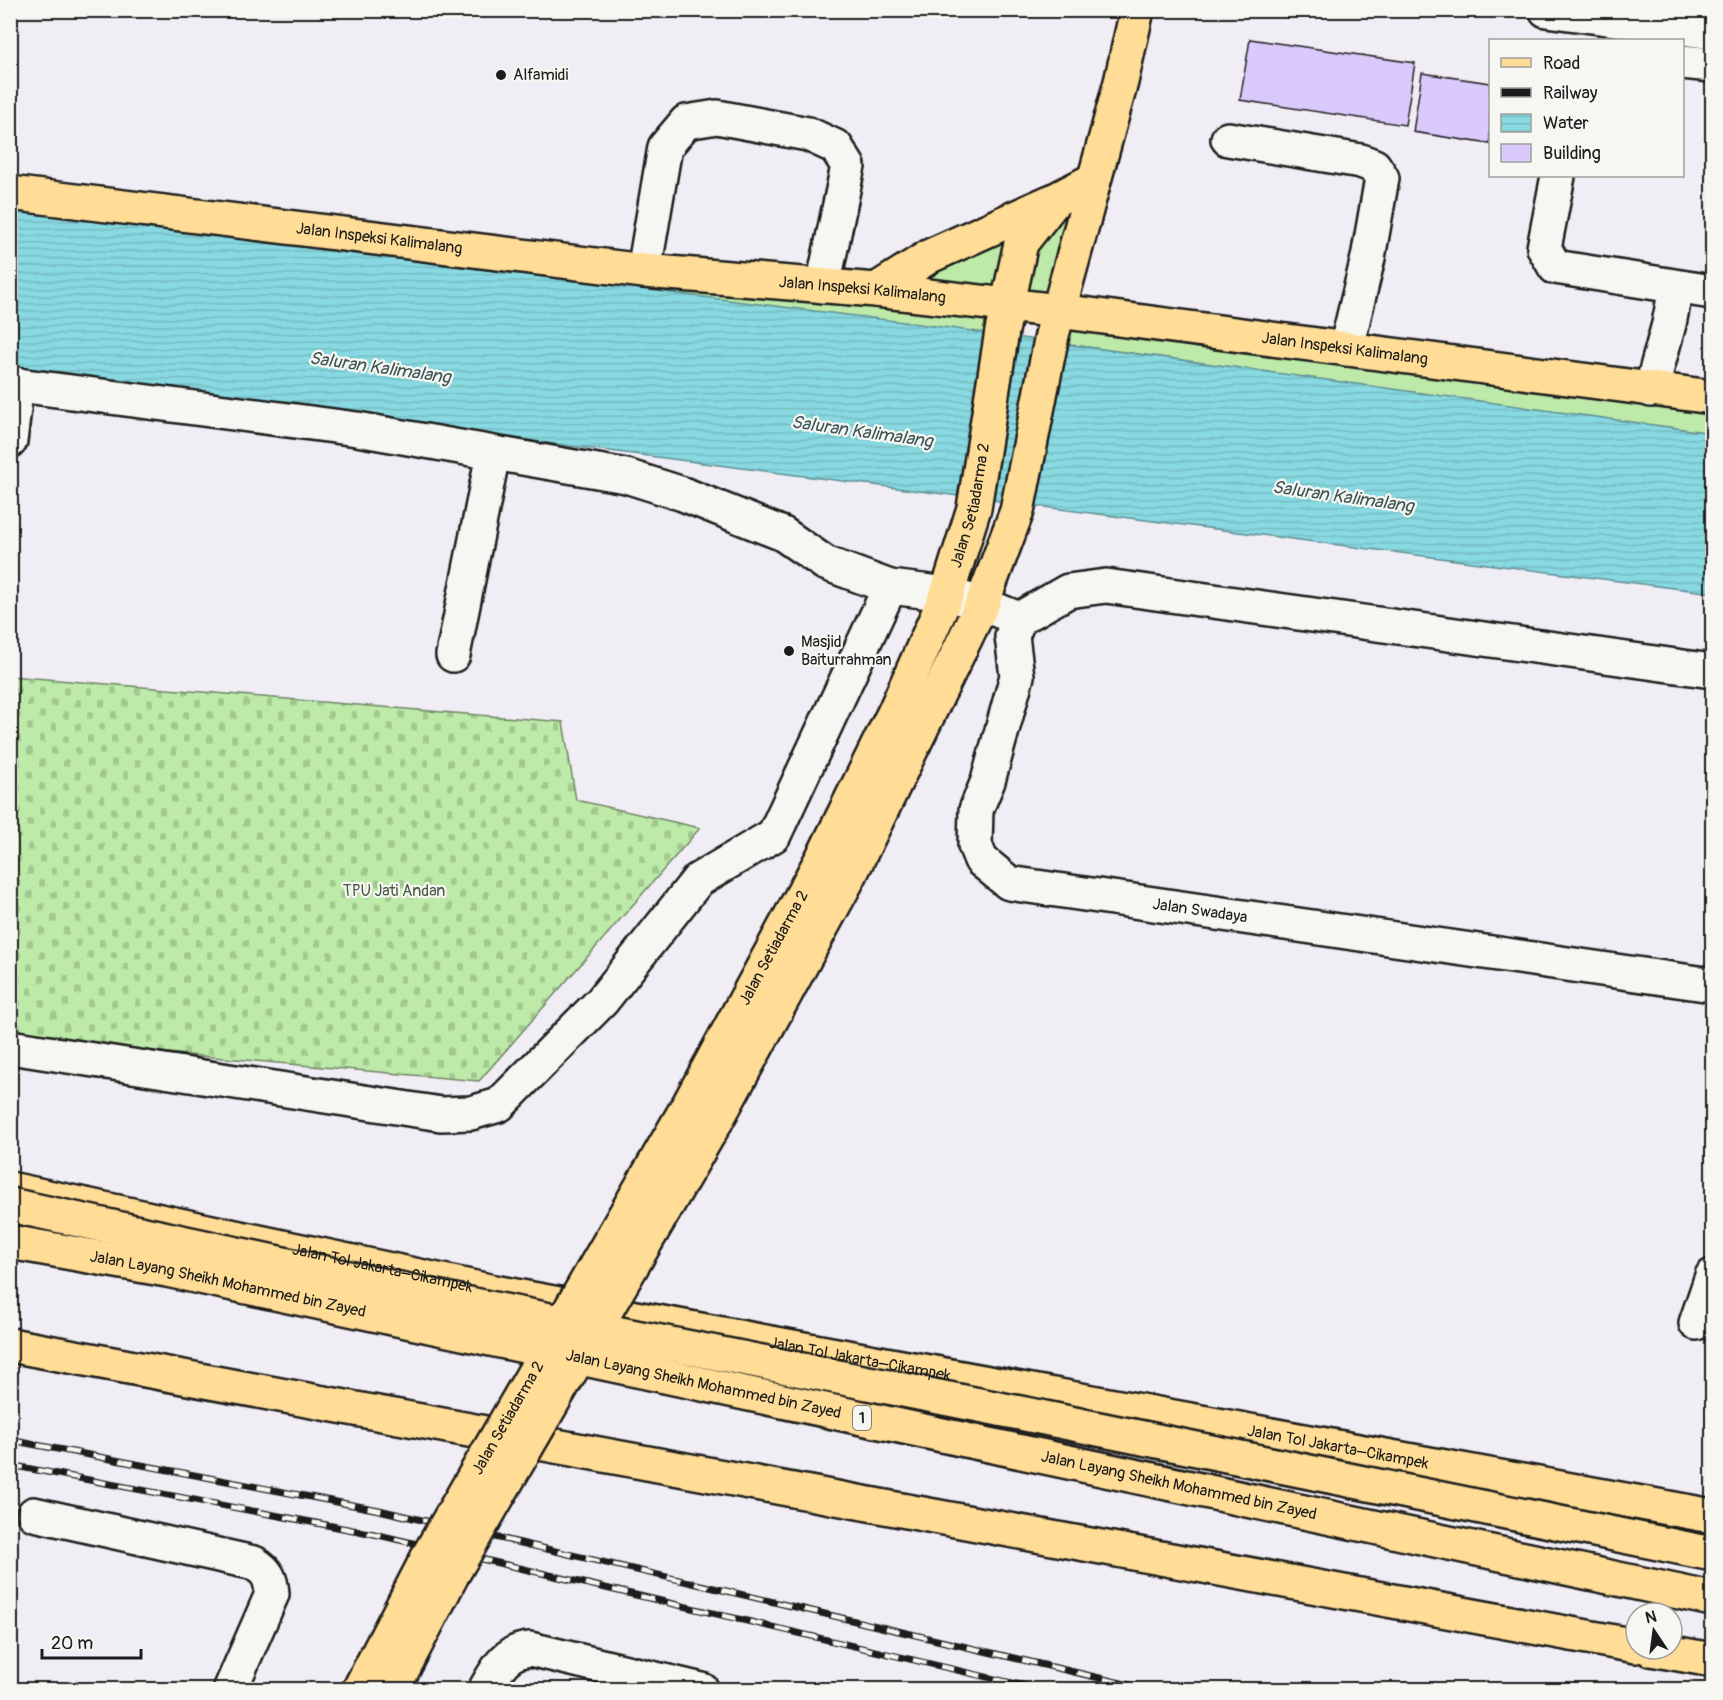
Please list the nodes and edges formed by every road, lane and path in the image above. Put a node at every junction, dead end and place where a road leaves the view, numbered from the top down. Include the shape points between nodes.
1 (1137, 10) edge
2 (1546, 10) edge
3 (1713, 32) edge
4 (1684, 62) edge
5 (1713, 65) edge
6 (1228, 139) dead end
7 (1558, 177) edge
8 (1093, 180) junction
9 (10, 193) edge
10 (1055, 200) junction
11 (644, 271) junction
12 (823, 286) junction
13 (1676, 288) junction
14 (876, 290) junction
15 (1713, 292) edge
16 (1005, 319) junction
17 (1055, 323) junction
18 (1346, 349) junction
19 (14, 384) edge
20 (1651, 390) junction
21 (1713, 397) edge
22 (10, 441) edge
23 (493, 454) junction
24 (890, 587) junction
25 (947, 594) junction
26 (982, 604) junction
27 (1018, 619) junction
28 (453, 656) dead end
29 (1713, 670) edge
30 (1713, 985) edge
31 (10, 1047) edge
32 (702, 1114) junction
33 (10, 1189) edge
34 (10, 1205) edge
35 (10, 1242) edge
36 (1713, 1276) edge
37 (1696, 1323) dead end
38 (10, 1345) edge
39 (34, 1514) dead end
40 (1713, 1515) edge
41 (1713, 1554) edge
42 (441, 1564) junction
43 (1713, 1599) edge
44 (1624, 1644) edge
45 (1684, 1655) edge
46 (1713, 1660) edge
47 (230, 1689) edge
48 (359, 1689) edge
49 (392, 1689) edge
50 (485, 1689) edge
51 (702, 1689) edge

1 - 8 main road, Jalan Setiadarma 2
2 - 3 street
4 - 5 street
6 - 18 street via 1361,161 1374,166 1382,178
7 - 13 street via 1544,248 1555,267
8 - 10 main road, Jalan Setiadarma 2
8 - 17 main road, Jalan Setiadarma 2
9 - 11 main road, Jalan Inspeksi Kalimalang
10 - 14 main road via 930,256
10 - 16 main road, Jalan Setiadarma 2 via 1021,243
11 - 12 main road, Jalan Inspeksi Kalimalang
11 - 12 street via 665,147 687,122 717,117 808,134 836,147 848,166
12 - 14 main road, Jalan Inspeksi Kalimalang
13 - 15 street
13 - 20 street
14 - 16 main road, Jalan Inspeksi Kalimalang
16 - 17 main road, Jalan Inspeksi Kalimalang
16 - 25 main road, Jalan Setiadarma 2 via 974,508
17 - 18 main road, Jalan Inspeksi Kalimalang
17 - 26 main road, Jalan Setiadarma 2 via 1017,511
18 - 20 main road, Jalan Inspeksi Kalimalang
19 - 22 street
19 - 23 street via 357,429
20 - 21 main road, Jalan Inspeksi Kalimalang
23 - 24 street via 626,476 683,494 783,534 825,563
23 - 28 street
24 - 25 street
24 - 31 street via 774,835 698,880 602,1000 499,1105 471,1113 441,1114
25 - 26 street
25 - 32 main road, Jalan Setiadarma 2
26 - 27 street
26 - 32 main road, Jalan Setiadarma 2 via 849,877
27 - 29 street via 1068,591 1106,586
27 - 30 street, Jalan Swadaya via 1012,636 1017,676 976,810 975,844 981,860 1009,884
32 - 42 main road, Jalan Setiadarma 2, bridge
33 - 40 main road, Jalan Tol Jakarta–Cikampek via 494,1292
34 - 41 main road, Jalan Layang Sheikh Mohammed bin Zayed / 1, bridge via 469,1304
35 - 43 main road, Jalan Layang Sheikh Mohammed bin Zayed / 1, bridge via 178,1273
36 - 37 street
38 - 44 main road
39 - 47 street via 254,1563 264,1569 271,1579 272,1594
42 - 48 main road, Jalan Setiadarma 2
42 - 49 main road, Jalan Setiadarma 2
45 - 46 main road
50 - 51 street via 504,1660 516,1650 530,1649

